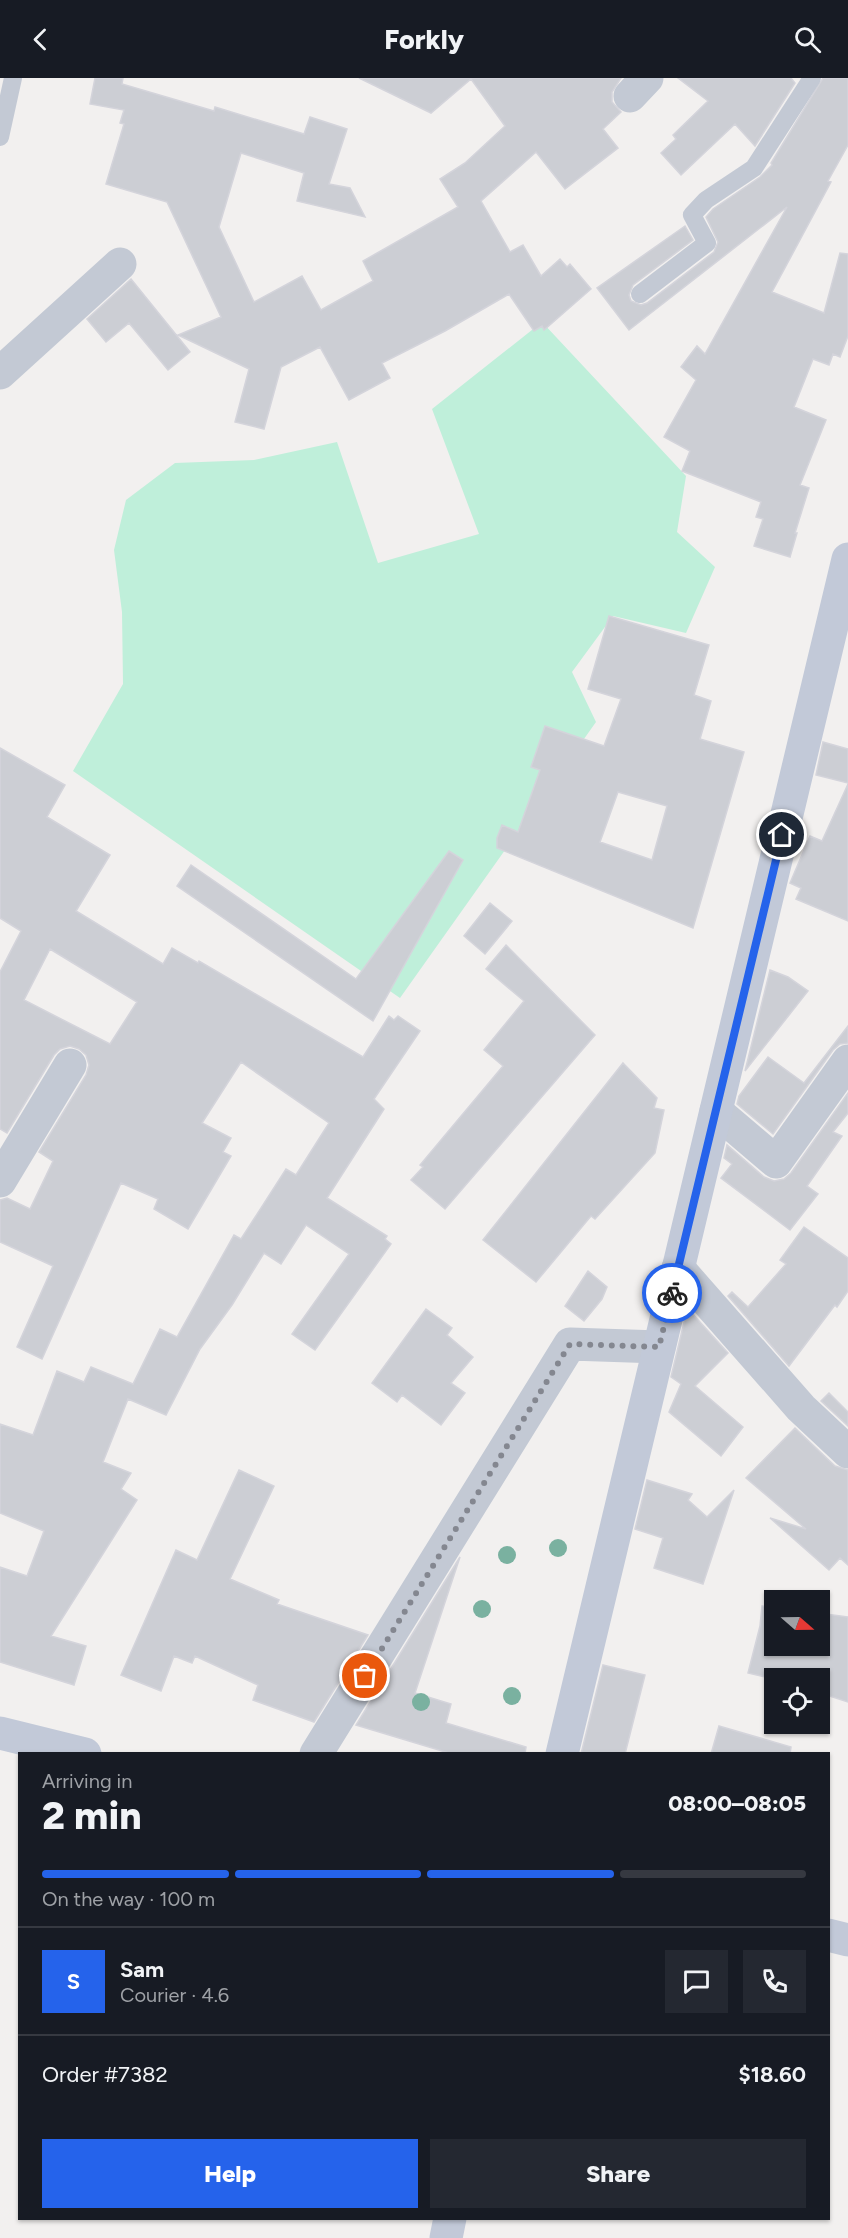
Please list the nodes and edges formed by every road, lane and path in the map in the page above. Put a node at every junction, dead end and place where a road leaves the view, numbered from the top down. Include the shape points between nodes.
1 (13, 78) edge
2 (812, 78) edge
3 (0, 137) edge
4 (120, 264) dead end
5 (640, 294) dead end
6 (0, 373) edge
7 (848, 559) edge
8 (848, 1061) edge
9 (70, 1065) dead end
10 (716, 1111) junction
11 (0, 1181) edge
12 (678, 1268) junction
13 (659, 1347) junction
14 (848, 1452) edge
15 (0, 1733) edge
16 (77, 1752) edge
17 (317, 1752) edge
18 (562, 1752) edge
19 (830, 1936) edge
20 (848, 1940) edge
21 (450, 2220) edge
22 (446, 2238) edge

1 - 3 lane
2 - 5 lane via 754,168 706,200 692,215 707,243
4 - 6 street
7 - 10 street
8 - 10 street via 776,1162
9 - 11 street
10 - 12 street
12 - 13 street
12 - 14 street via 801,1408
13 - 17 street via 570,1344
13 - 18 street
15 - 16 street
19 - 20 street
21 - 22 street

